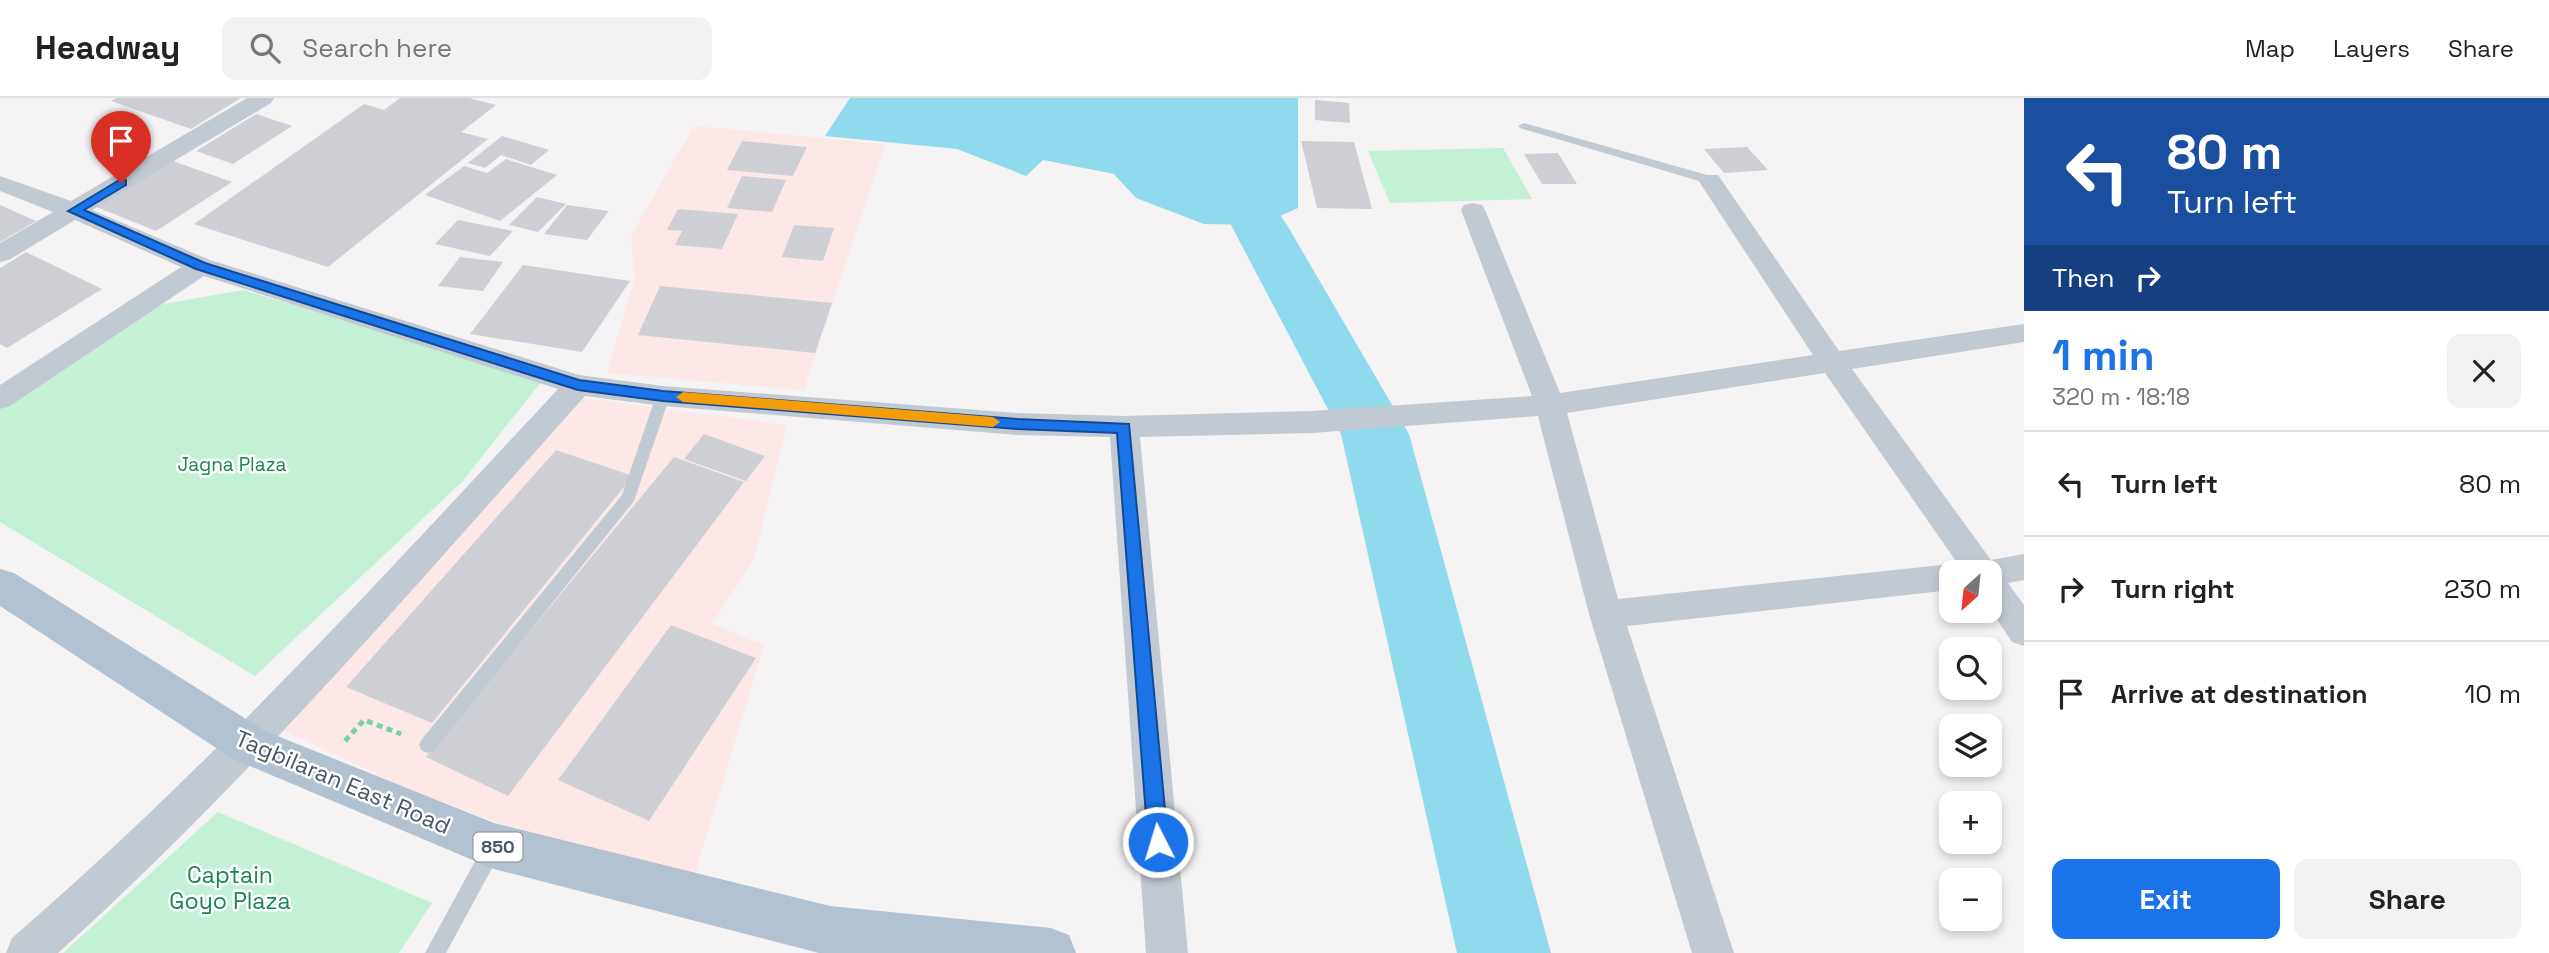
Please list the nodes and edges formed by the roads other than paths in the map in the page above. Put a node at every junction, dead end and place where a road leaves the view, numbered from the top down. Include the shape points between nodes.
1 (263, 98) edge
2 (1524, 126) dead end
3 (1710, 180) joint
4 (0, 183) edge
5 (1473, 210) dead end
6 (74, 211) junction
7 (0, 254) edge
8 (201, 266) junction
9 (2024, 333) edge
10 (1831, 361) junction
11 (578, 385) junction
12 (663, 396) junction
13 (0, 399) edge
14 (1550, 405) junction
15 (1124, 427) junction
16 (1973, 560) edge
17 (2024, 567) edge
18 (2002, 571) edge
19 (1939, 579) edge
20 (0, 585) edge
21 (2002, 600) edge
22 (1606, 614) junction
23 (2024, 632) edge
24 (249, 745) junction
25 (428, 745) road end
26 (495, 846) junction
27 (27, 953) edge
28 (435, 953) edge
29 (1051, 953) edge
30 (1167, 953) edge
31 (1713, 953) edge

1 - 6 street
2 - 3 lane
3 - 10 street
4 - 6 street
5 - 14 street
6 - 7 street
6 - 8 street
8 - 11 street
8 - 13 street
9 - 10 street
10 - 14 street
10 - 16 street
11 - 12 street
11 - 24 street
12 - 15 street via 1017,424
12 - 25 lane via 629,497
14 - 15 street via 1312,422
14 - 22 street
15 - 30 street
17 - 18 street
19 - 22 street
20 - 24 main road, Tagbilaran East Road / 850
21 - 23 street
22 - 31 street
24 - 26 main road, Tagbilaran East Road / 850
24 - 27 street via 86,903
26 - 28 lane
26 - 29 main road, Tagbilaran East Road / 850 via 830,931

